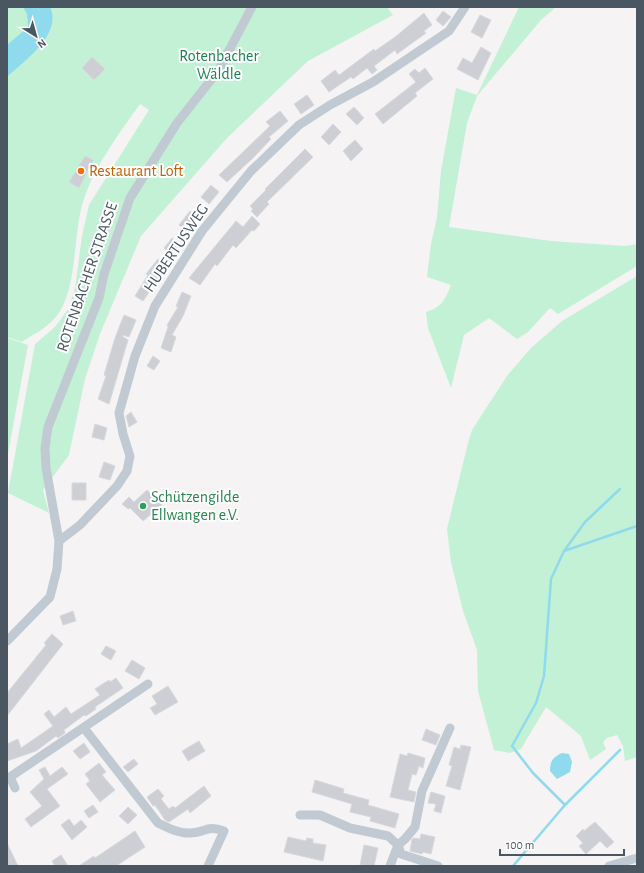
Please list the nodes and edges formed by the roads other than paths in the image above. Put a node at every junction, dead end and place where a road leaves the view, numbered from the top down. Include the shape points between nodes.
1 (252, 7) edge
2 (465, 7) edge
3 (59, 541) junction
4 (7, 641) edge
5 (148, 684) dead end
6 (84, 728) junction
7 (450, 728) dead end
8 (15, 788) dead end
9 (300, 816) dead end
10 (398, 844) junction
11 (637, 858) edge
12 (208, 866) edge
13 (390, 866) edge
14 (438, 866) edge
15 (609, 866) edge

1 - 3 street, ROTENBACHER STRASSE via 218,71 178,122 130,198 104,274 99,298 48,427 46,468
2 - 3 street, HUBERTUSWEG via 449,31 373,82 299,125 252,171 202,231 155,306 135,356 119,413 130,456 127,471 117,486 80,525
3 - 4 street, ROTENBACHER STRASSE via 57,570 50,597
5 - 6 street
6 - 8 street via 10,776
6 - 12 street via 158,823 172,830 190,834 213,828 224,831
7 - 10 street via 422,791 415,826
9 - 10 street via 320,815 350,828 388,836
10 - 13 street
10 - 14 street via 401,854
11 - 15 street

